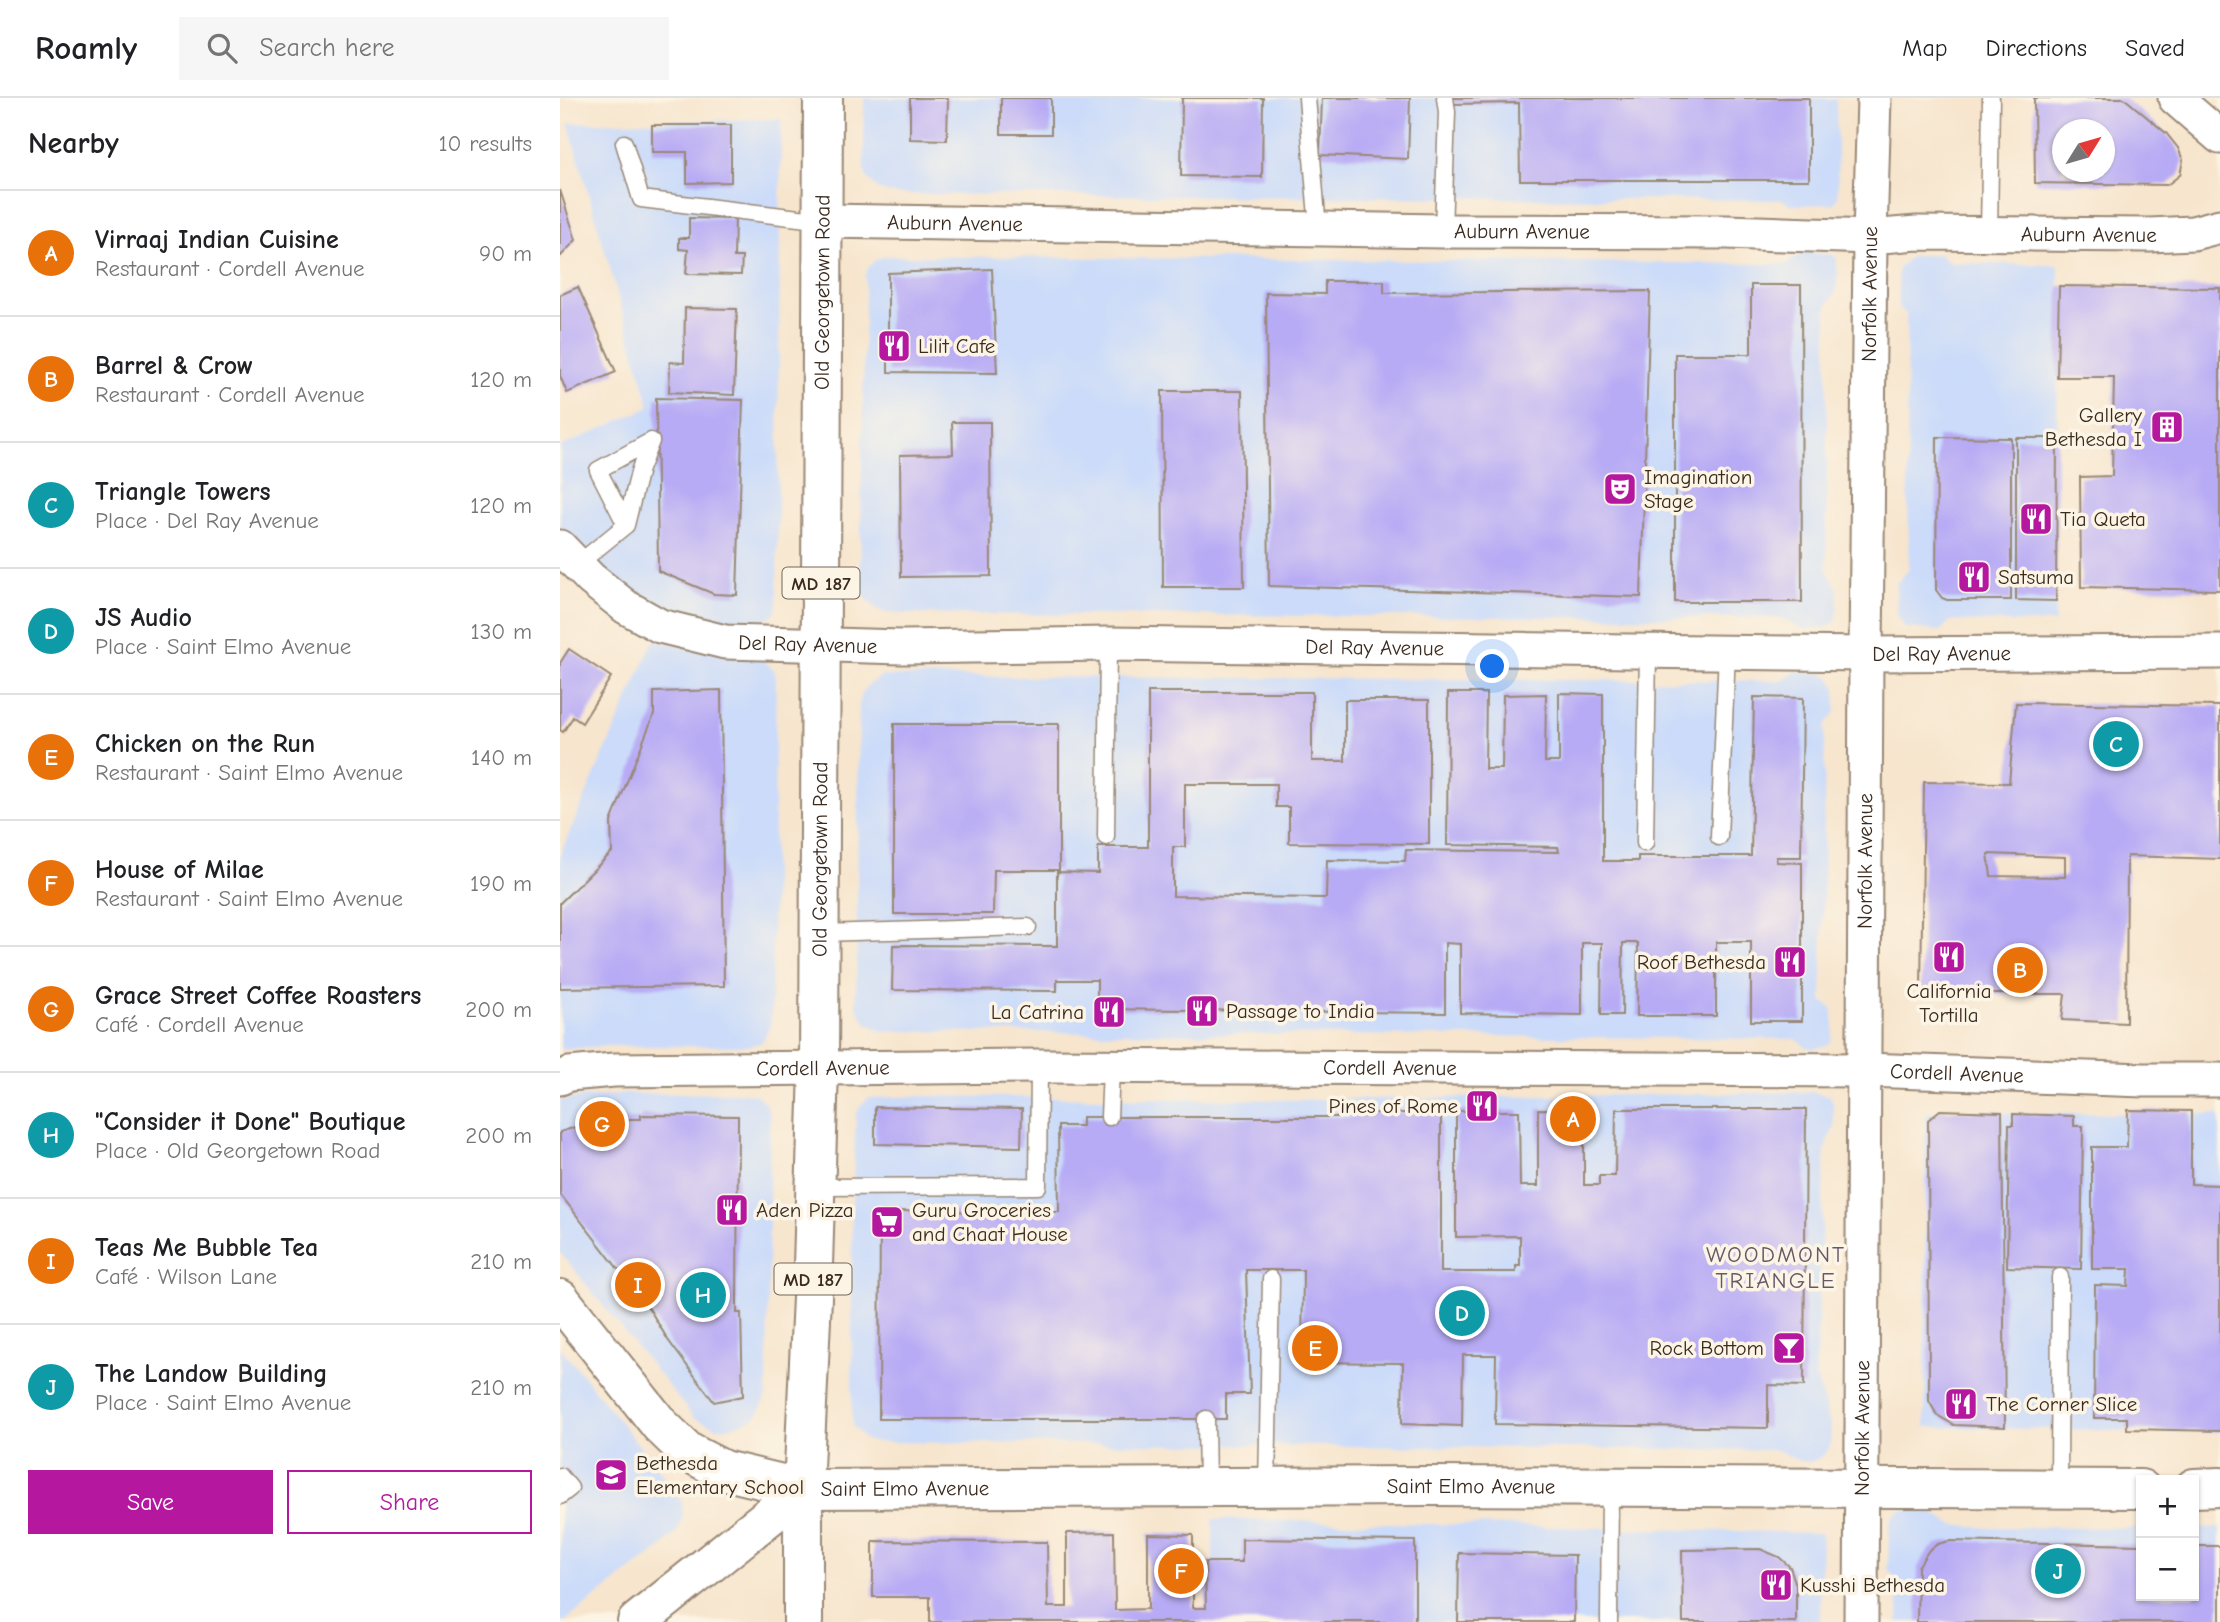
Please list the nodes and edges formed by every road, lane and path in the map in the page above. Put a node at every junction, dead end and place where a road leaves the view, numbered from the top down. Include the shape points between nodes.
1 (823, 98) edge
2 (1307, 98) edge
3 (1445, 98) edge
4 (1874, 98) edge
5 (1991, 98) edge
6 (2175, 98) edge
7 (2220, 137) edge
8 (624, 143) dead end
9 (824, 220) junction
10 (2220, 226) edge
11 (1318, 229) junction
12 (1443, 231) junction
13 (1989, 234) junction
14 (1870, 237) junction
15 (626, 526) junction
16 (569, 555) edge
17 (1108, 644) junction
18 (821, 645) junction
19 (1648, 651) junction
20 (1727, 652) junction
21 (2220, 652) edge
22 (1866, 654) junction
23 (1719, 836) dead end
24 (1106, 837) dead end
25 (1645, 843) dead end
26 (1028, 927) dead end
27 (820, 933) junction
28 (1039, 1066) junction
29 (819, 1068) junction
30 (1111, 1068) junction
31 (1865, 1070) junction
32 (560, 1078) edge
33 (2220, 1080) edge
34 (1109, 1117) dead end
35 (817, 1187) junction
36 (2060, 1277) dead end
37 (1271, 1279) dead end
38 (560, 1299) edge
39 (1206, 1419) dead end
40 (560, 1476) edge
41 (1207, 1487) junction
42 (1267, 1487) junction
43 (1860, 1487) junction
44 (1610, 1488) junction
45 (2199, 1488) edge
46 (2220, 1488) edge
47 (803, 1489) junction
48 (2136, 1489) edge
49 (2059, 1490) junction
50 (560, 1496) edge
51 (638, 1622) edge
52 (803, 1622) edge
53 (1609, 1622) edge
54 (1861, 1622) edge

1 - 9 main road, Old Georgetown Road / MD 187
2 - 11 lane
3 - 12 lane
4 - 14 street, Norfolk Avenue
5 - 13 lane
6 - 7 street
8 - 9 lane via 641,199
9 - 11 street, Auburn Avenue
9 - 18 main road, Old Georgetown Road / MD 187
10 - 13 street, Auburn Avenue via 2150,235
11 - 12 street, Auburn Avenue
12 - 14 street, Auburn Avenue
13 - 14 street, Auburn Avenue
14 - 22 street, Norfolk Avenue
15 - 15 lane via 640,469 651,441 598,470
15 - 16 lane
16 - 18 street, Del Ray Avenue via 626,607 660,626 725,642
17 - 18 street, Del Ray Avenue
17 - 19 street, Del Ray Avenue
17 - 24 lane
18 - 27 main road, Old Georgetown Road / MD 187
19 - 20 street, Del Ray Avenue
19 - 25 lane
20 - 22 street, Del Ray Avenue
20 - 23 lane
21 - 22 street, Del Ray Avenue
22 - 31 street, Norfolk Avenue
26 - 27 lane
27 - 29 main road, Old Georgetown Road / MD 187
28 - 29 street, Cordell Avenue
28 - 30 street, Cordell Avenue
28 - 35 lane via 1038,1186
29 - 32 street, Cordell Avenue via 614,1070
29 - 35 main road, Old Georgetown Road / MD 187
30 - 31 street, Cordell Avenue
30 - 34 lane
31 - 33 street, Cordell Avenue
31 - 43 street, Norfolk Avenue
35 - 47 main road, Old Georgetown Road / MD 187
36 - 49 lane
37 - 42 lane
38 - 47 main road, Saint Elmo Avenue via 660,1425 688,1452 723,1470
39 - 41 lane
40 - 50 lane via 570,1488
41 - 42 main road, Saint Elmo Avenue
41 - 47 main road, Saint Elmo Avenue
42 - 44 main road, Saint Elmo Avenue
43 - 44 main road, Saint Elmo Avenue
43 - 49 main road, Saint Elmo Avenue
43 - 54 street, Norfolk Avenue
44 - 53 lane
45 - 46 main road
47 - 51 main road
47 - 52 main road, Old Georgetown Road / MD 187
48 - 49 main road, Saint Elmo Avenue

